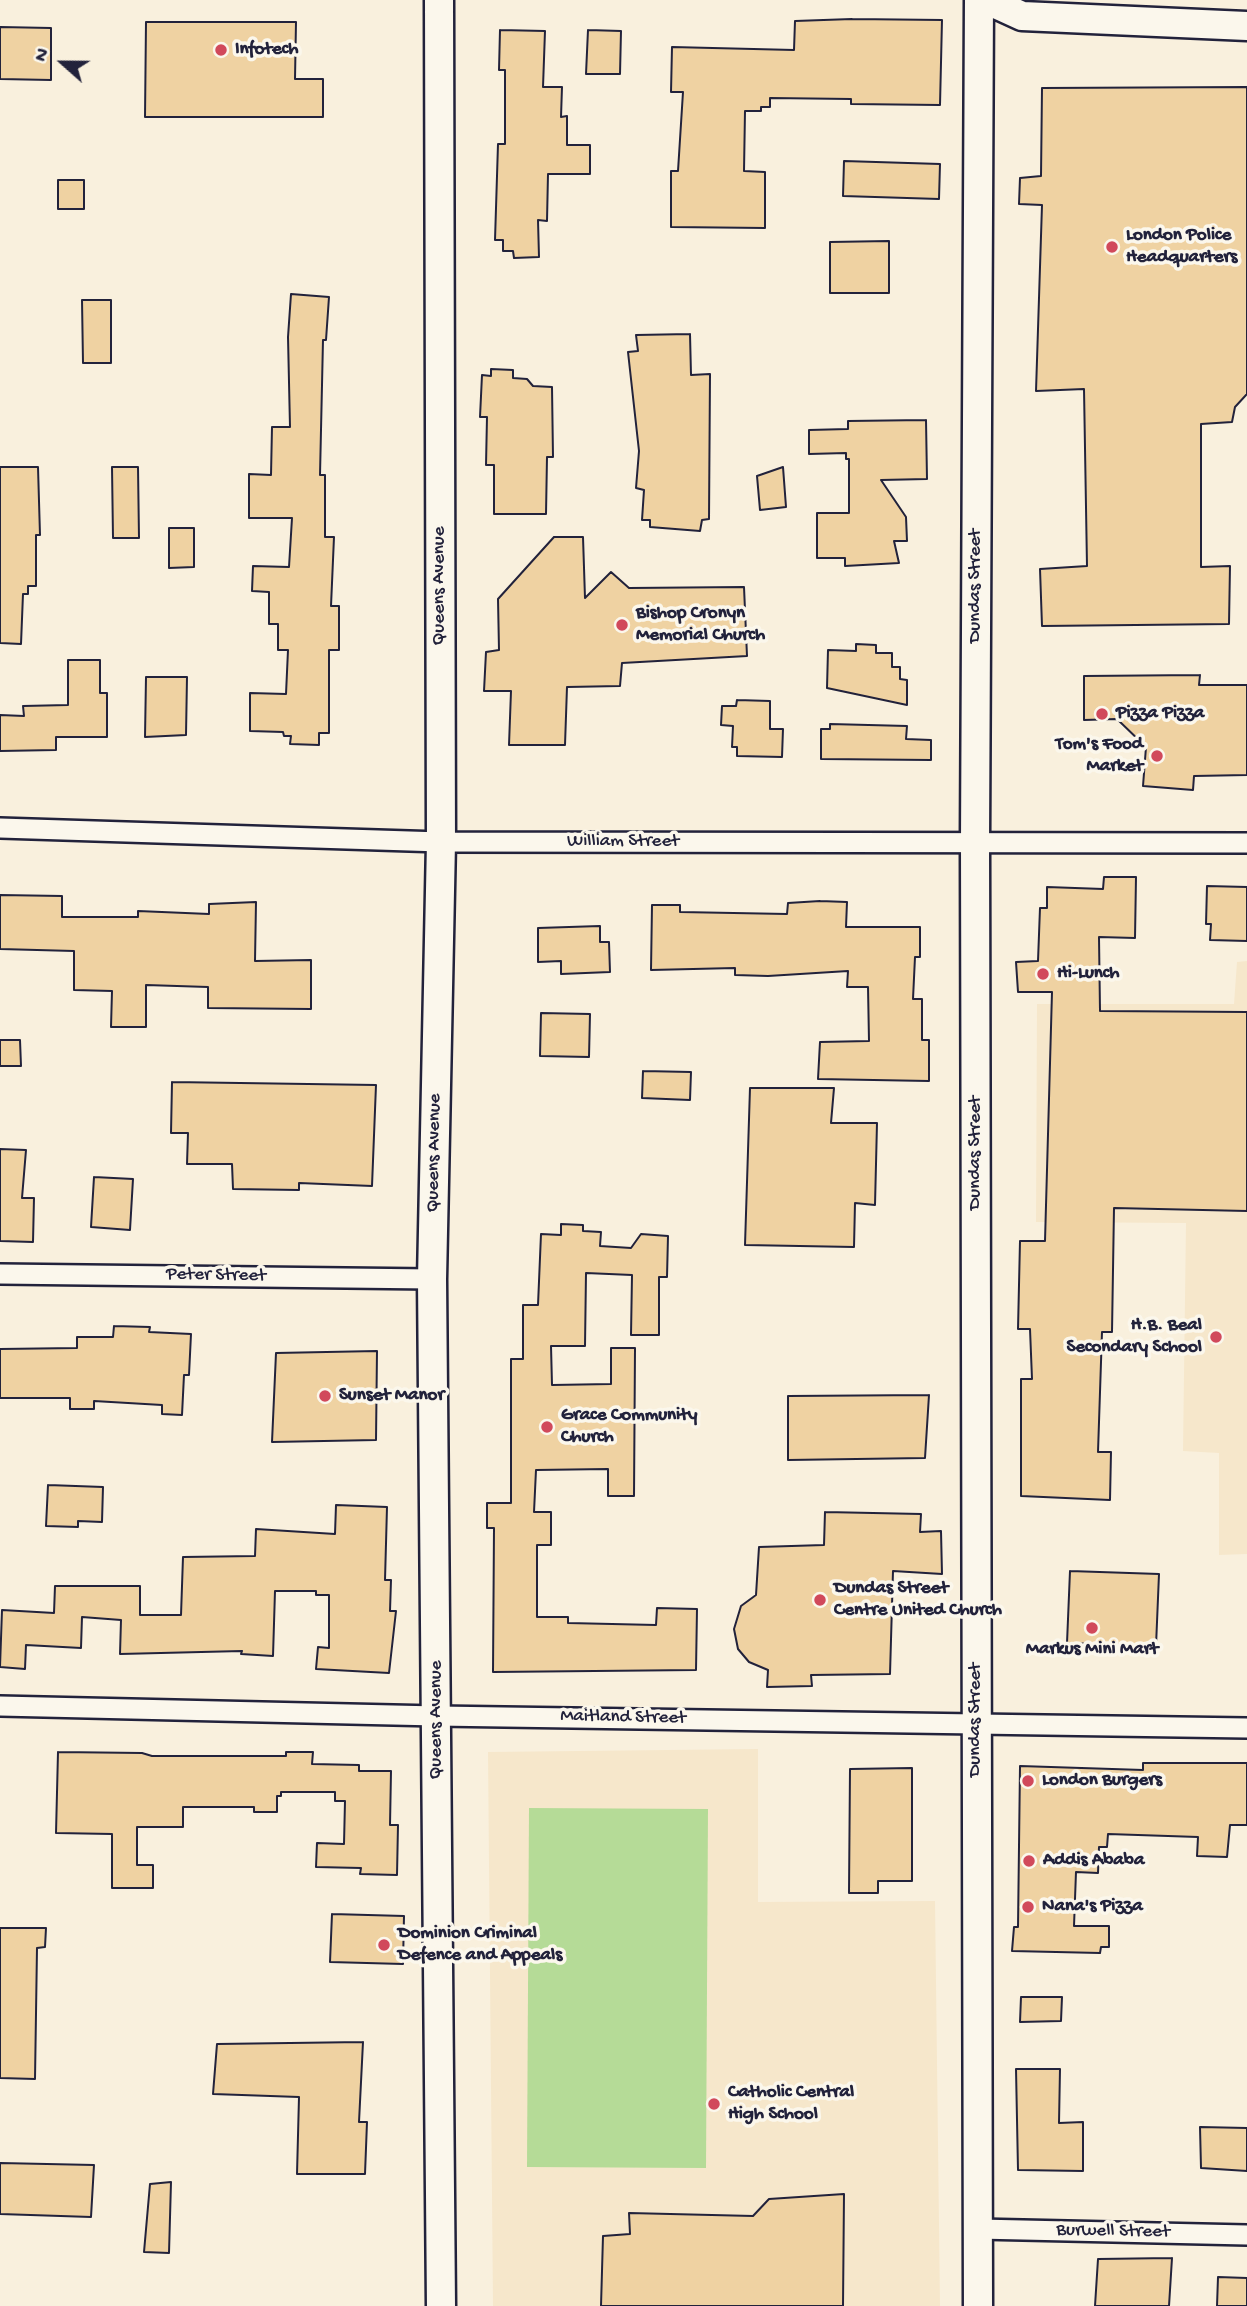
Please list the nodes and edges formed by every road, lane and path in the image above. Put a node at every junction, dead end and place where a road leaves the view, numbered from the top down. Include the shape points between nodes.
1 (439, 0) edge
2 (979, 0) edge
3 (987, 0) edge
4 (1247, 26) edge
5 (0, 828) edge
6 (975, 841) junction
7 (441, 842) junction
8 (1247, 843) edge
9 (0, 1274) edge
10 (432, 1279) junction
11 (0, 1706) edge
12 (437, 1716) junction
13 (976, 1723) junction
14 (1247, 1728) edge
15 (978, 2230) junction
16 (1247, 2235) edge
17 (441, 2306) edge
18 (978, 2306) edge

1 - 7 main road, Queens Avenue
2 - 6 main road, Dundas Street
3 - 4 main road via 1022,16
5 - 7 street, William Street
6 - 7 street, William Street
6 - 8 street, William Street
6 - 13 main road, Dundas Street
7 - 10 main road, Queens Avenue
9 - 10 street, Peter Street
10 - 12 main road, Queens Avenue
11 - 12 street, Maitland Street
12 - 13 street, Maitland Street
12 - 17 main road, Queens Avenue
13 - 14 street, Maitland Street
13 - 15 main road, Dundas Street
15 - 16 street, Burwell Street
15 - 18 main road, Dundas Street

